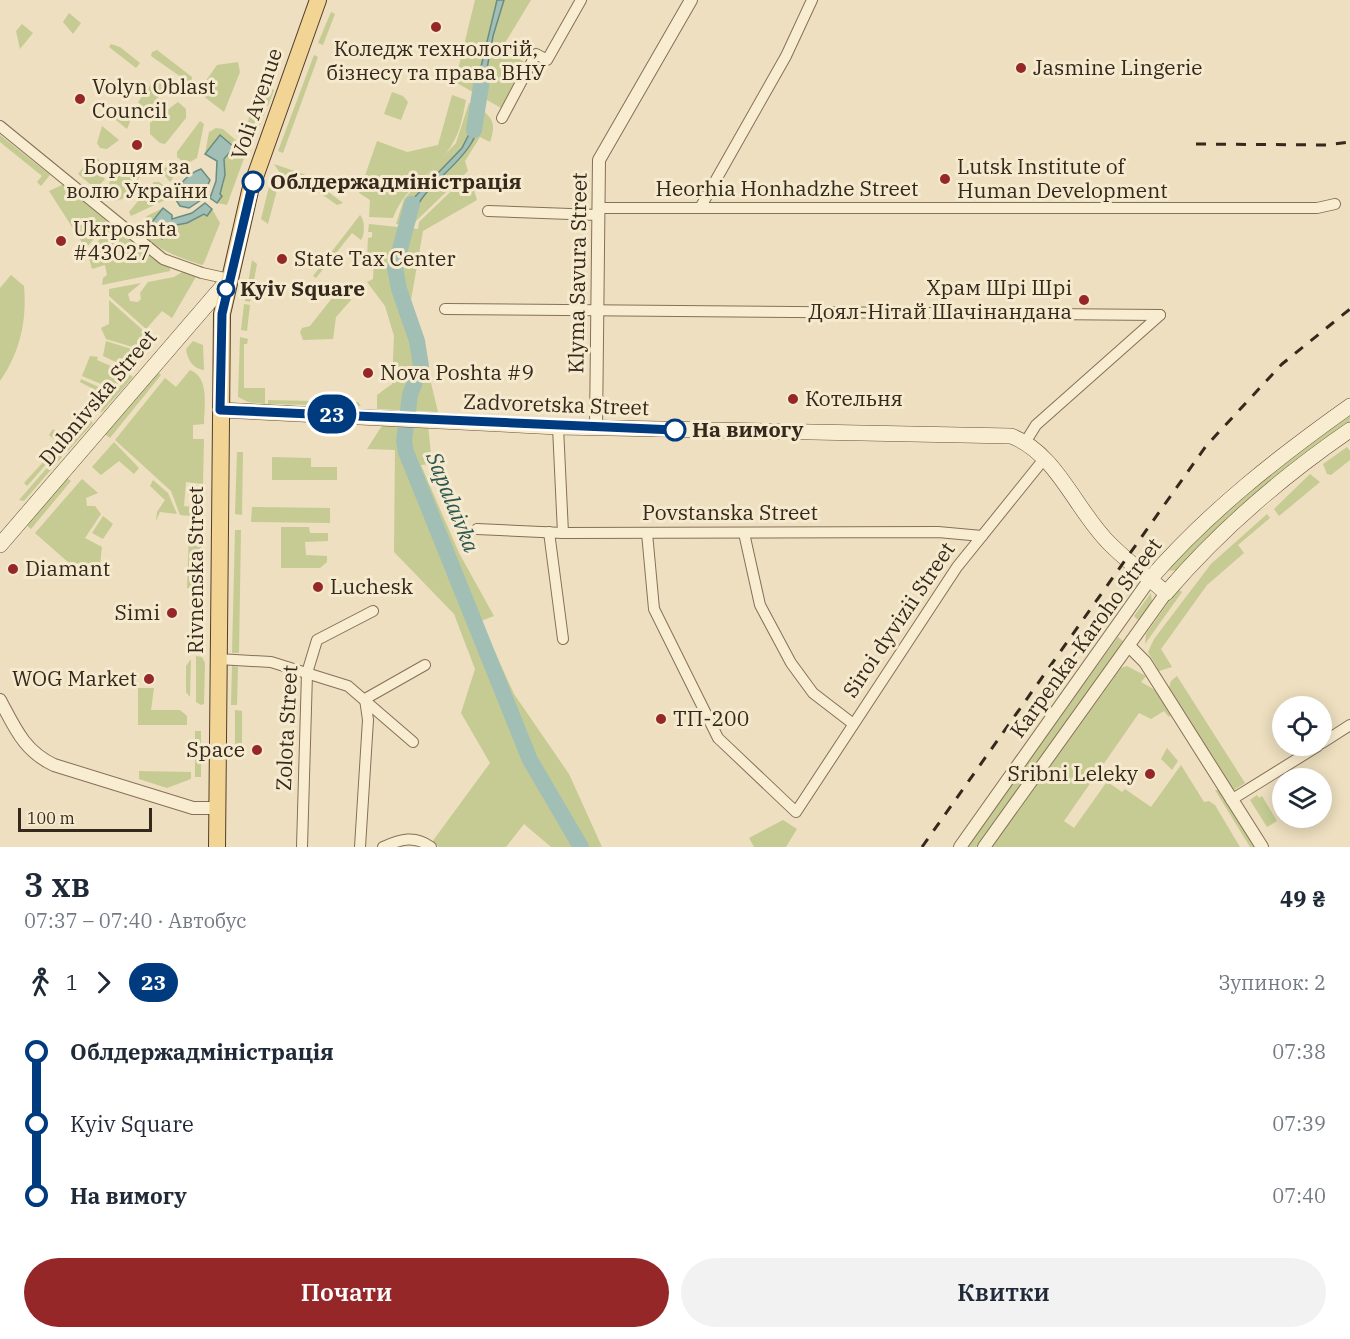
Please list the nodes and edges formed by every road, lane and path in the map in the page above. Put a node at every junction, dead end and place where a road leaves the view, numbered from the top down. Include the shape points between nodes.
1 (318, 0) edge
2 (581, 0) edge
3 (691, 0) edge
4 (812, 0) edge
5 (502, 118) dead end
6 (0, 126) edge
7 (1335, 204) dead end
8 (700, 208) junction
9 (488, 211) dead end
10 (598, 211) junction
11 (227, 286) junction
12 (445, 309) dead end
13 (597, 311) junction
14 (1350, 406) edge
15 (220, 410) junction
16 (558, 427) junction
17 (596, 428) junction
18 (1350, 430) edge
19 (1026, 441) junction
20 (1044, 459) junction
21 (477, 529) dead end
22 (549, 532) junction
23 (563, 533) junction
24 (647, 533) junction
25 (744, 533) junction
26 (982, 536) junction
27 (0, 545) edge
28 (1150, 579) junction
29 (1166, 593) junction
30 (373, 611) dead end
31 (563, 639) dead end
32 (1129, 646) junction
33 (218, 659) junction
34 (425, 665) dead end
35 (307, 673) junction
36 (365, 699) junction
37 (0, 700) edge
38 (852, 723) junction
39 (1350, 726) edge
40 (1332, 737) edge
41 (413, 742) dead end
42 (1301, 756) edge
43 (1019, 763) junction
44 (1031, 781) junction
45 (1231, 800) junction
46 (217, 808) junction
47 (217, 847) edge
48 (302, 847) edge
49 (360, 847) edge
50 (383, 847) edge
51 (431, 847) edge
52 (960, 847) edge
53 (984, 847) edge
54 (1262, 847) edge

1 - 11 main road, Voli Avenue via 250,191
2 - 5 street via 547,60 536,54
3 - 10 street, Klyma Savura Street via 599,160
4 - 8 street via 786,56
6 - 11 street via 163,259
7 - 8 street, Heorhia Honhadzhe Street via 1317,208
8 - 10 street, Heorhia Honhadzhe Street
9 - 10 street, Heorhia Honhadzhe Street
10 - 13 street, Klyma Savura Street
11 - 15 main road, Rivnenska Street
11 - 27 main road, Dubnivska Street
12 - 13 street
13 - 17 street, Klyma Savura Street
13 - 19 street via 1160,315 1036,425
14 - 28 main road, Karpenka-Karoho Street via 1295,445 1202,523
15 - 16 main road, Zadvoretska Street
15 - 33 main road, Rivnenska Street
16 - 17 main road, Zadvoretska Street
16 - 23 street
17 - 19 main road, Zadvoretska Street via 1011,435
18 - 29 main road, Karpenka-Karoho Street via 1245,513 1192,562
19 - 20 main road
20 - 26 street, Siroi dyvizii Street
20 - 28 main road via 1103,536
21 - 22 street, Povstanska Street
22 - 23 street, Povstanska Street
22 - 31 street
23 - 24 street, Povstanska Street
24 - 25 street, Povstanska Street
24 - 38 street, Siroi dyvizii Street via 654,609 718,738 796,812
25 - 26 street, Povstanska Street via 938,532
25 - 38 street via 760,605 790,663 813,693
26 - 38 street, Siroi dyvizii Street
28 - 29 main road
28 - 43 street, Karpenka-Karoho Street
29 - 32 street, Karpenka-Karoho Street
30 - 35 street, Zolota Street via 317,640
32 - 44 street, Karpenka-Karoho Street
32 - 45 street via 1145,662
33 - 35 street via 271,662
33 - 46 main road, Rivnenska Street
34 - 36 street
35 - 36 street via 348,686
35 - 48 street, Zolota Street
36 - 41 street
36 - 49 street via 368,720
37 - 46 street via 20,740 38,758 193,808
39 - 40 street
42 - 45 street
43 - 44 street via 1019,774
43 - 52 street, Karpenka-Karoho Street
44 - 53 street, Karpenka-Karoho Street
45 - 54 street
46 - 47 main road, Rivnenska Street
50 - 51 street via 401,839 419,839

